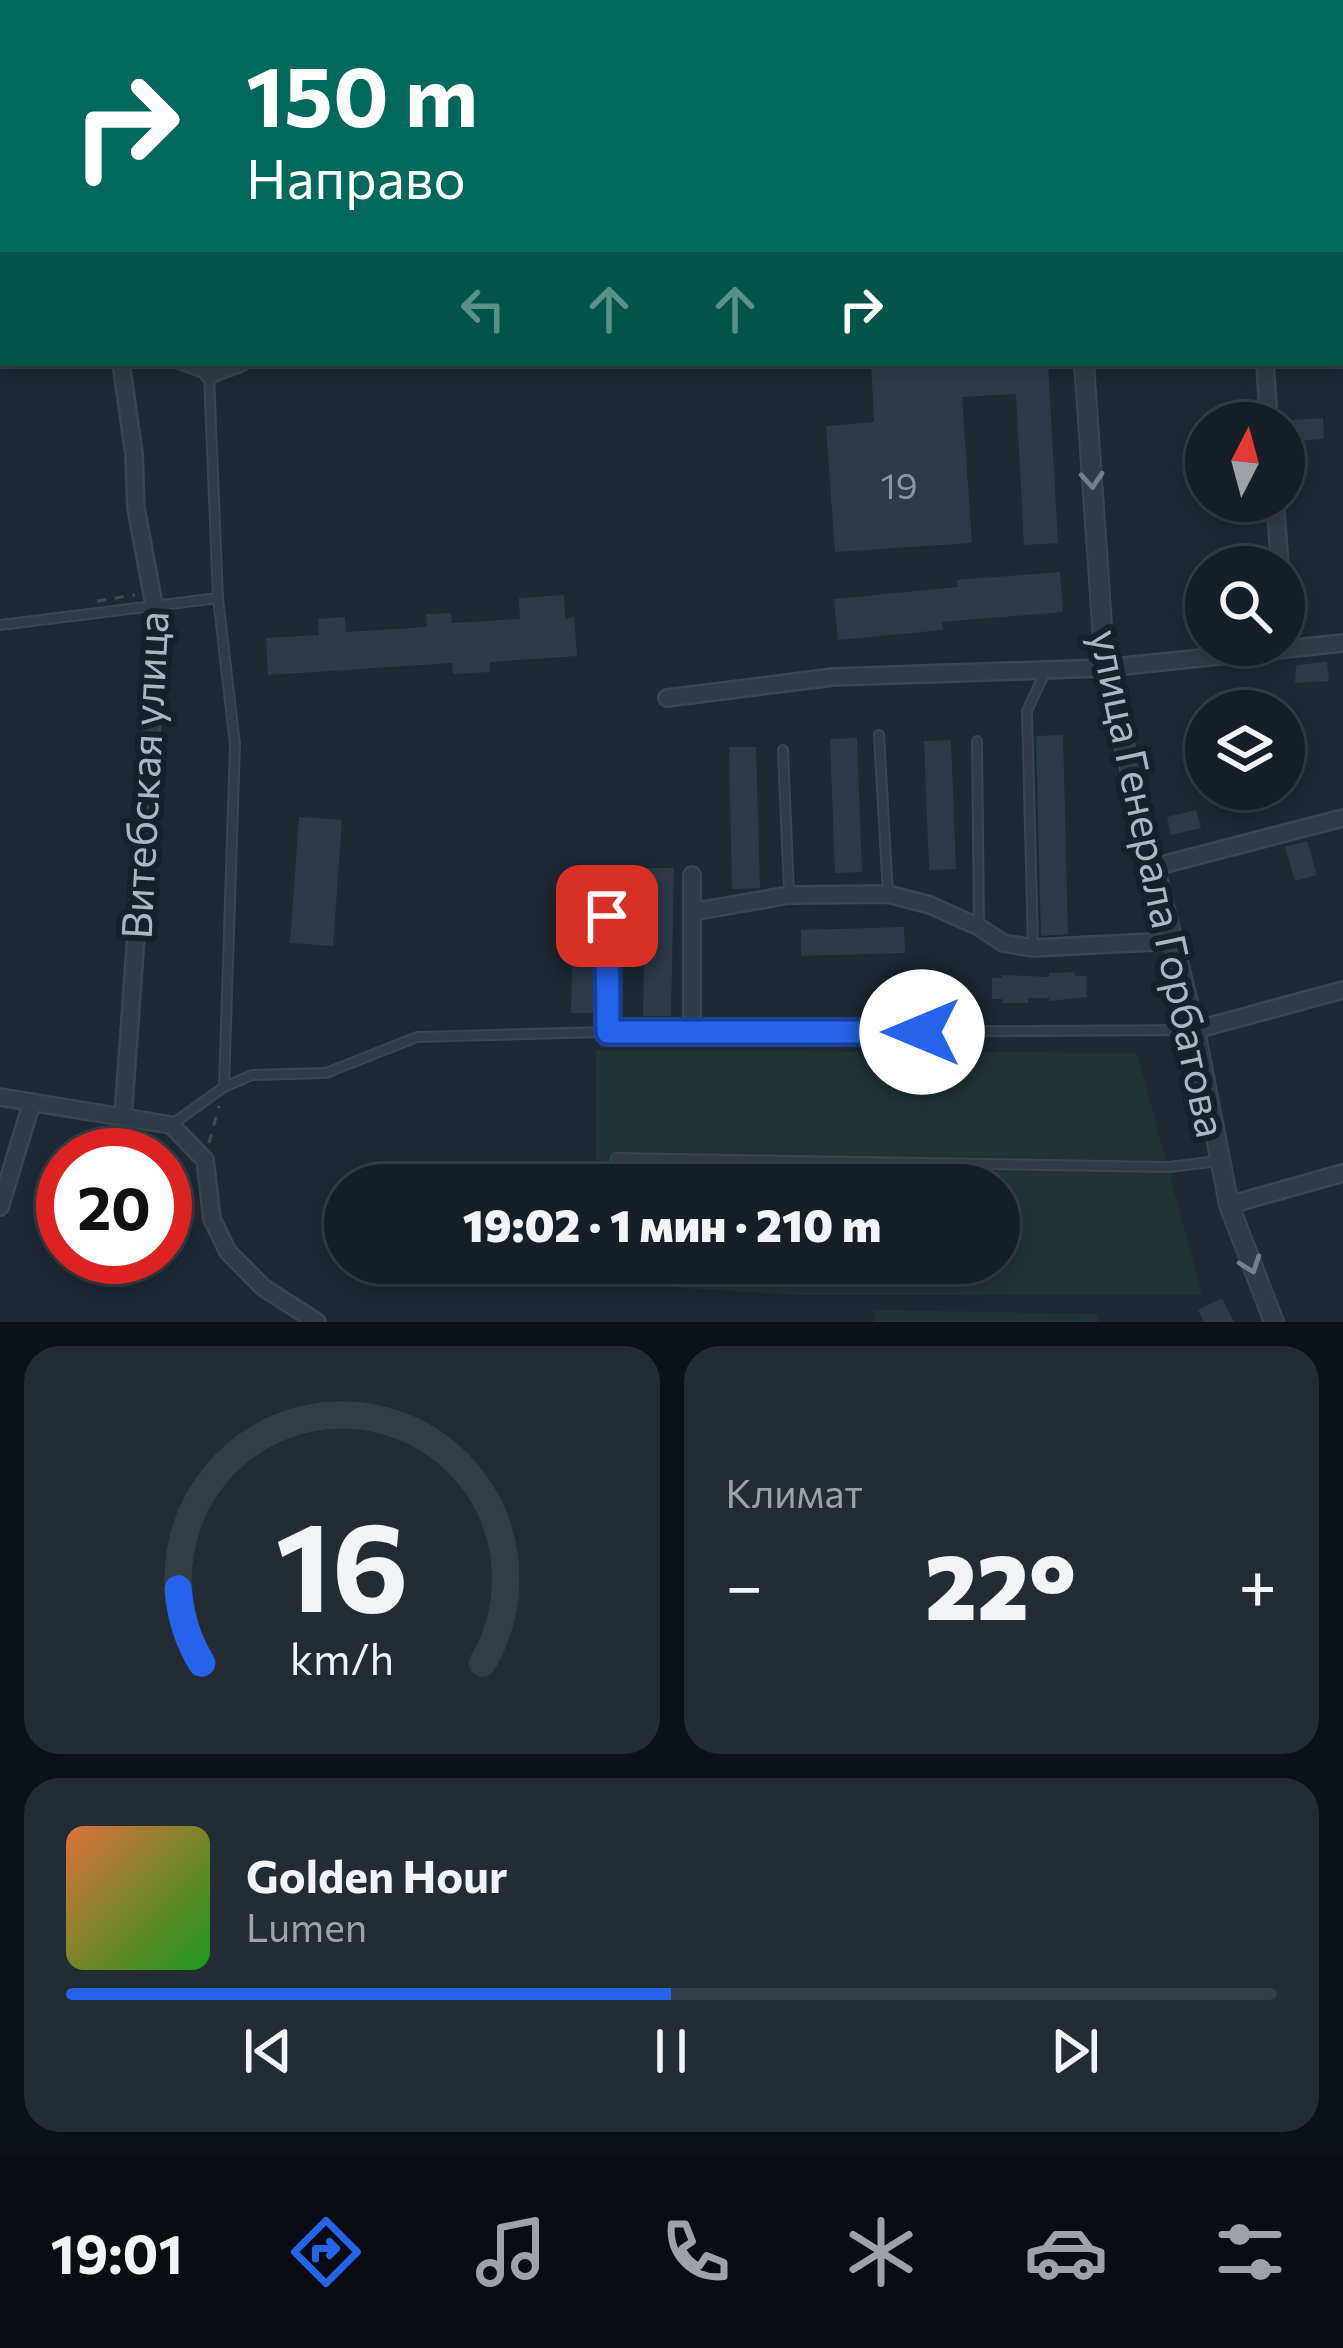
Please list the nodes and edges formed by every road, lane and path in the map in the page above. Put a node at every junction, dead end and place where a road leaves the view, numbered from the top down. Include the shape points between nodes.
1 (121, 366) edge
2 (184, 366) edge
3 (233, 366) edge
4 (1084, 366) edge
5 (1265, 366) edge
6 (209, 375) junction
7 (1268, 402) edge
8 (218, 598) junction
9 (154, 605) junction
10 (0, 625) edge
11 (1343, 643) edge
12 (1305, 646) edge
13 (1185, 659) edge
14 (1106, 668) junction
15 (1045, 670) junction
16 (667, 698) dead end
17 (879, 735) dead end
18 (977, 741) dead end
19 (783, 750) dead end
20 (1343, 818) edge
21 (1154, 867) junction
22 (692, 875) dead end
23 (607, 877) dead end
24 (888, 894) junction
25 (789, 895) junction
26 (692, 912) junction
27 (979, 927) junction
28 (1172, 941) junction
29 (1033, 949) junction
30 (1343, 990) edge
31 (1195, 1030) junction
32 (608, 1032) junction
33 (692, 1033) junction
34 (224, 1087) junction
35 (0, 1097) edge
36 (32, 1102) junction
37 (123, 1117) junction
38 (171, 1125) junction
39 (616, 1158) dead end
40 (205, 1160) junction
41 (1220, 1161) junction
42 (1343, 1173) edge
43 (1229, 1205) junction
44 (0, 1207) edge
45 (317, 1322) edge
46 (1274, 1322) edge

1 - 9 street, Витебская улица
2 - 6 lane
3 - 6 street
4 -> 14 street, улица Генерала Горбатова
5 - 7 street
6 - 8 lane
8 - 9 lane
8 - 34 lane via 235,745
9 - 10 lane
9 - 37 street, Витебская улица
11 - 12 street
13 - 14 street
14 - 15 street
14 - 21 street, улица Генерала Горбатова
15 - 16 street via 832,677
15 - 29 lane via 1027,711
17 - 24 lane
18 - 27 lane
19 - 25 lane
20 - 21 street
21 - 28 street, улица Генерала Горбатова
22 - 26 street
23 - 32 lane
24 - 25 street
24 - 27 street
25 - 26 street
26 - 33 street
27 - 29 street
28 - 29 street
28 - 31 street, улица Генерала Горбатова
30 - 31 street
31 - 33 lane
31 - 41 street, улица Генерала Горбатова
32 - 33 street
32 - 34 lane via 417,1037 326,1072 252,1076
34 - 38 lane
34 - 40 path
35 - 36 street
36 - 37 street
36 - 44 street
37 - 38 street
38 - 40 street
39 - 41 lane via 1168,1167
40 - 45 street via 212,1219 228,1252 264,1288
41 - 43 street, улица Генерала Горбатова
42 - 43 street
43 -> 46 street, улица Генерала Горбатова

